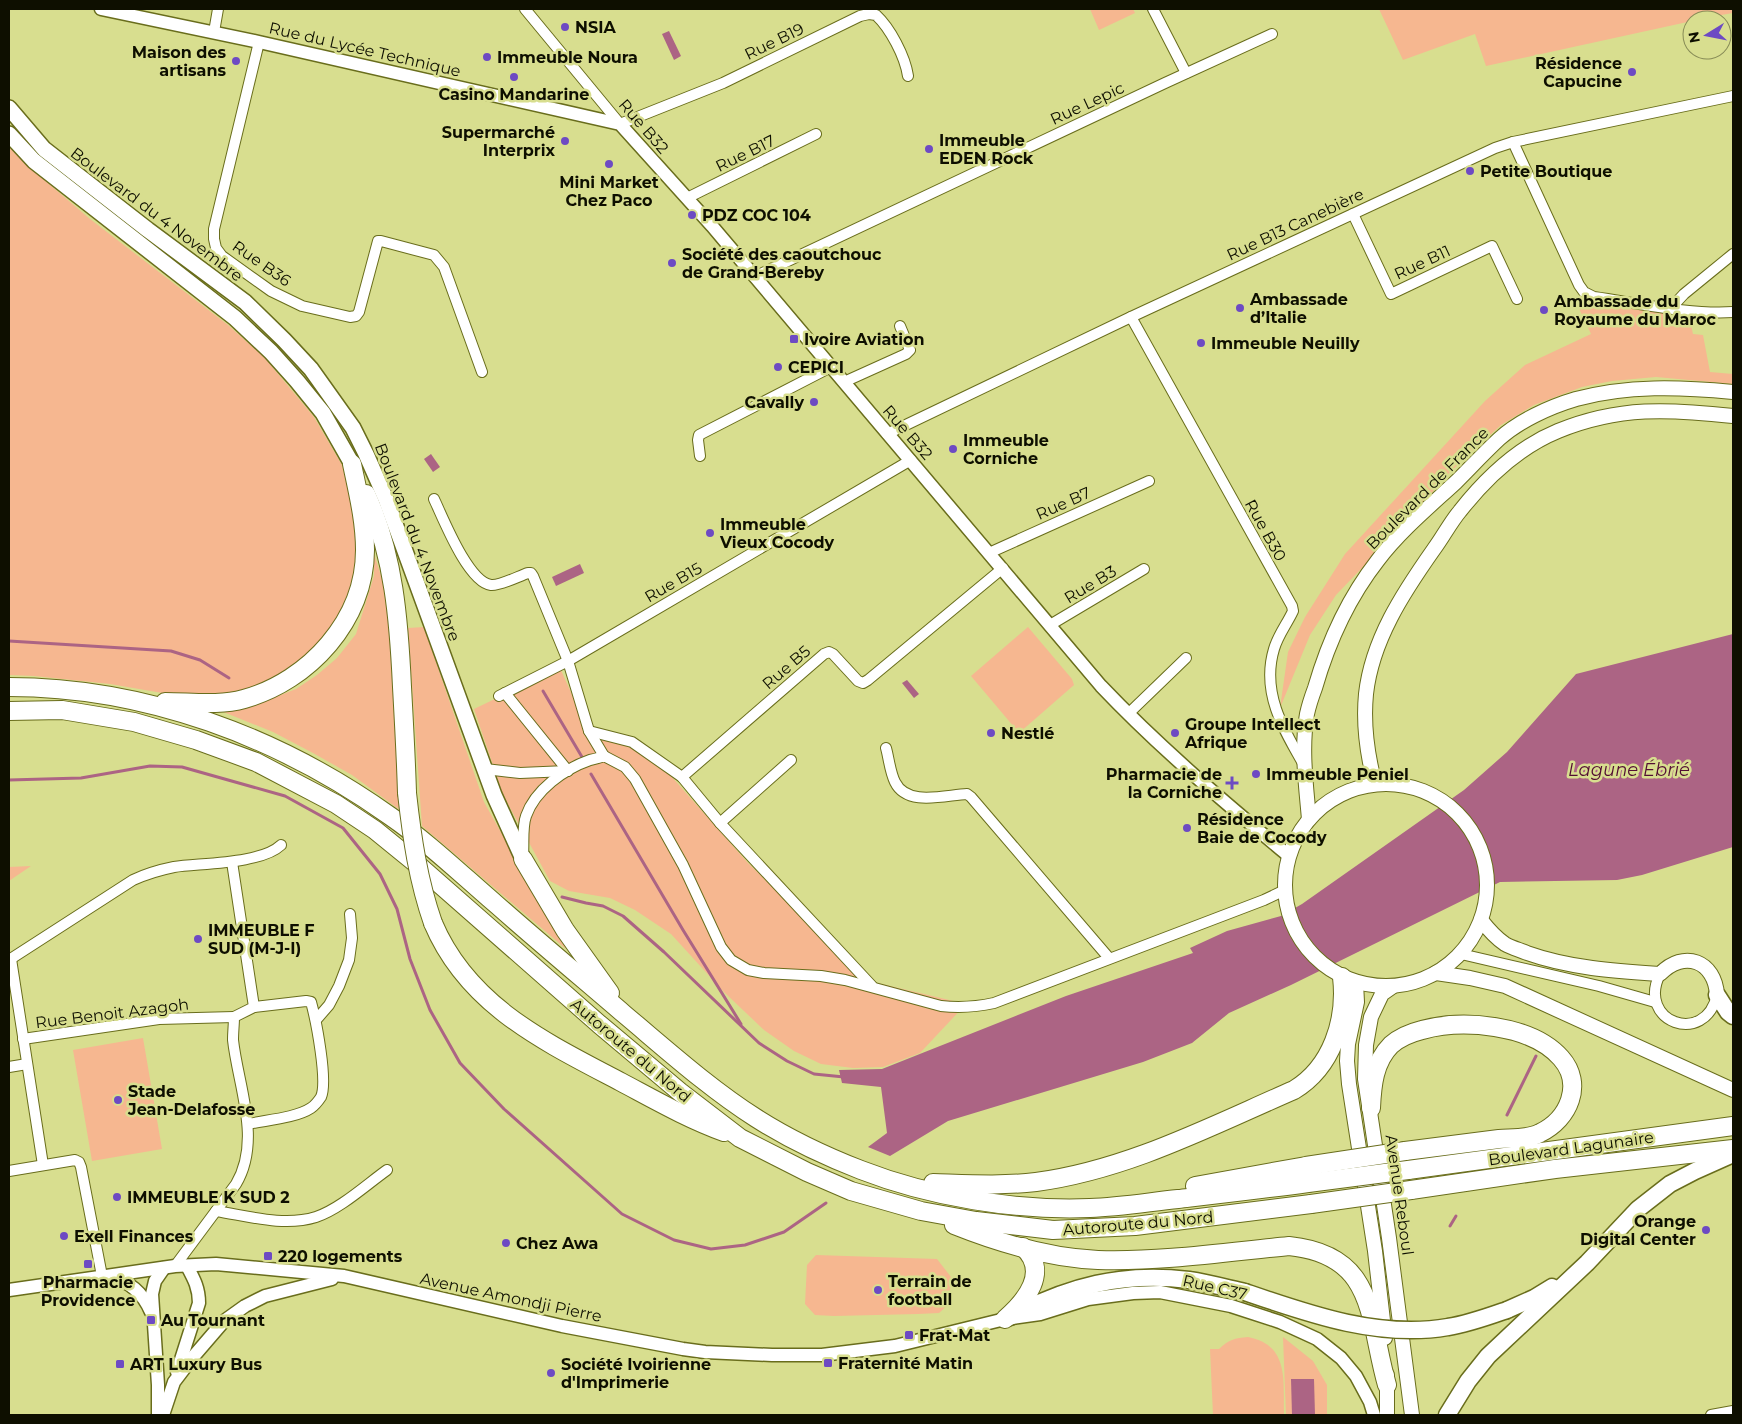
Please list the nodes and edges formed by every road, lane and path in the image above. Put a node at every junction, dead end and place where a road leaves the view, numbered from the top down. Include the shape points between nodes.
1 (101, 9) edge
2 (218, 9) edge
3 (525, 9) edge
4 (1153, 9) edge
5 (214, 32) junction
6 (1272, 34) dead end
7 (259, 42) junction
8 (1186, 73) junction
9 (908, 76) dead end
10 (1733, 96) edge
11 (9, 108) edge
12 (620, 124) junction
13 (9, 134) edge
14 (816, 134) dead end
15 (1513, 142) junction
16 (686, 198) junction
17 (1353, 214) junction
18 (1733, 254) edge
19 (754, 277) junction
20 (1517, 299) dead end
21 (1671, 308) junction
22 (1733, 312) edge
23 (1131, 317) junction
24 (900, 326) dead end
25 (830, 367) junction
26 (482, 372) dead end
27 (844, 382) junction
28 (1733, 392) edge
29 (1733, 416) edge
30 (888, 434) junction
31 (700, 456) dead end
32 (911, 460) junction
33 (352, 464) junction
34 (1149, 481) dead end
35 (434, 499) dead end
36 (989, 553) junction
37 (1003, 568) junction
38 (1144, 569) dead end
39 (1050, 625) junction
40 (1186, 658) dead end
41 (568, 661) junction
42 (9, 687) edge
43 (143, 702) junction
44 (9, 711) edge
45 (1128, 714) junction
46 (589, 730) junction
47 (886, 748) dead end
48 (604, 756) junction
49 (791, 760) dead end
50 (1304, 765) junction
51 (485, 769) junction
52 (568, 771) junction
53 (682, 777) junction
54 (1375, 784) junction
55 (1308, 819) junction
56 (720, 823) junction
57 (281, 845) dead end
58 (1289, 856) junction
59 (523, 858) junction
60 (232, 862) junction
61 (1285, 890) junction
62 (350, 914) dead end
63 (1481, 920) junction
64 (1461, 954) junction
65 (1108, 958) junction
66 (10, 960) edge
67 (1436, 973) junction
68 (1660, 974) junction
69 (1343, 977) junction
70 (873, 986) junction
71 (1392, 987) junction
72 (1717, 995) junction
73 (1655, 1002) junction
74 (254, 1007) junction
75 (1733, 1016) edge
76 (234, 1017) junction
77 (628, 1018) junction
78 (316, 1020) junction
79 (23, 1039) junction
80 (27, 1064) junction
81 (9, 1067) edge
82 (1733, 1090) edge
83 (1371, 1108) junction
84 (248, 1124) junction
85 (1733, 1126) edge
86 (740, 1138) junction
87 (1733, 1149) edge
88 (1733, 1154) edge
89 (9, 1166) edge
90 (42, 1166) junction
91 (387, 1170) dead end
92 (9, 1171) edge
93 (898, 1182) junction
94 (1308, 1183) joint
95 (1311, 1204) joint
96 (1130, 1205) junction
97 (216, 1210) junction
98 (921, 1211) junction
99 (1023, 1248) junction
100 (1587, 1263) junction
101 (175, 1267) junction
102 (102, 1276) junction
103 (344, 1276) junction
104 (9, 1290) edge
105 (154, 1318) junction
106 (1006, 1320) junction
107 (174, 1382) junction
108 (1387, 1385) junction
109 (1733, 1411) edge
110 (158, 1415) edge
111 (163, 1415) edge
112 (1374, 1415) edge
113 (1387, 1415) edge
114 (1412, 1415) edge
115 (1448, 1415) edge
116 (1711, 1415) edge

1 - 5 street, Rue du Lycée Technique
2 - 5 street
3 - 12 street, Rue B32
4 - 8 street
5 - 7 street, Rue du Lycée Technique
6 - 8 street, Rue Lepic
7 - 12 street, Rue du Lycée Technique
7 - 26 street, Rue B36 via 214,229 216,248 222,256 271,291 302,306 350,317 359,312 378,241 434,255 444,267
8 - 19 street, Rue Lepic
9 - 12 street, Rue B19 via 905,61 889,30 876,14 869,14 723,83
10 - 15 street, Rue B13 Canebière
11 - 51 main road, Boulevard du 4 Novembre via 44,149 245,302 310,369 336,403 366,454 386,500
12 - 16 street, Rue B32
13 - 33 main road, Boulevard du 4 Novembre via 34,161 235,318 271,352 322,413
14 - 16 street, Rue B17
15 - 17 street, Rue B13 Canebière
15 - 21 street via 1584,292 1594,297
16 - 19 street, Rue B32
17 - 20 street, Rue B11 via 1391,294 1492,246
17 - 23 street, Rue B13 Canebière
18 - 21 street
19 - 25 street, Rue B32
21 - 22 street
23 - 30 street, Rue B13 Canebière
23 - 50 street, Rue B30 via 1292,606 1293,611 1274,647 1270,664 1271,687 1281,726
24 - 27 street via 910,350 906,354
25 - 27 street, Rue B32
25 - 31 street via 699,435
27 - 30 street, Rue B32
28 - 50 main road, Boulevard de France via 1652,388 1603,393 1533,416 1500,438 1378,559 1353,599 1334,634 1307,714
29 - 54 main road via 1668,410 1612,414 1558,431 1534,444 1507,462 1482,486 1459,512 1411,582 1388,622 1372,662 1364,726
30 - 32 street, Rue B32
32 - 36 street, Rue B32
32 - 41 street, Rue B15
33 - 43 highway via 363,525 363,571 351,610 323,652 284,682 243,700
33 - 86 highway, bridge via 371,505 393,582 399,626 407,793 413,842 433,923 452,959 465,977 502,1013 526,1030 699,1123
34 - 36 street, Rue B7
35 - 41 street via 460,554 486,584 493,586 531,573
36 - 37 street, Rue B32
37 - 39 street, Rue B32
37 - 53 street, Rue B5 via 863,683 833,654 824,654
38 - 39 street, Rue B3
39 - 45 street, Rue B32
40 - 45 street
41 - 46 street
41 - 52 street, Rue B15 via 502,695
42 - 43 highway, Autoroute du Nord via 63,689
43 - 77 highway, Autoroute du Nord via 205,720 270,745 348,787 393,817 437,853
44 - 86 highway, Autoroute du Nord via 62,710 143,724 256,762 336,804 418,865 598,1024
45 - 58 street, Rue B32
46 - 48 street
46 - 53 street via 632,742
47 - 65 street via 894,780 900,790 910,796 967,794 971,797
48 - 52 street
48 - 70 street via 626,767 635,779 731,960 748,970 764,973 821,976
49 - 56 street
50 - 55 main road, Boulevard de France
51 - 52 street via 520,773
51 - 59 main road, Boulevard du 4 Novembre
52 - 59 street via 551,782 533,801 525,817
53 - 56 street
54 - 55 main road via 1344,793
54 - 63 main road via 1403,785 1420,790 1452,809 1464,822 1479,847 1486,876
55 - 58 main road
56 - 70 street
57 - 60 street via 274,852
58 - 61 main road
59 - 77 highway via 565,930
60 - 66 street via 173,867 145,874
60 - 74 street
61 - 65 street
61 - 69 main road via 1294,927 1304,946
62 - 78 street via 352,938 349,960 329,1005
63 - 64 main road
63 - 68 main road via 1508,946 1550,960 1604,970
64 - 67 main road
64 - 73 street
65 - 70 street via 994,1003 976,1007 941,1006
66 - 79 street
67 - 71 main road
67 - 82 main road via 1505,986
68 - 72 main road via 1676,962 1696,962 1712,975
68 - 73 street via 1655,983
69 - 71 main road
69 - 93 highway via 1343,1008 1333,1046 1314,1075 1294,1090 1150,1152 1077,1174 1037,1182 989,1185
69 - 108 main road via 1357,1002 1348,1044 1348,1068 1383,1314
71 - 83 main road, Avenue Reboul via 1382,994 1371,1017 1366,1045 1365,1079
72 - 73 street via 1710,1013 1694,1024 1684,1025 1666,1018
72 - 75 highway
74 - 76 street
74 - 78 street via 306,1001 310,1002
76 - 79 street, Rue Benoit Azagoh via 159,1019
76 - 84 street via 233,1038
77 - 93 highway, Autoroute du Nord via 698,1076 755,1117 819,1152
78 - 84 street via 324,1083 321,1097 312,1108 299,1114
79 - 80 street
80 - 81 street
80 - 90 street
83 - 96 highway, bridge via 1374,1075 1386,1052 1408,1034 1451,1025 1494,1027 1530,1037 1561,1058 1574,1092 1559,1120 1540,1133 1306,1166 1193,1186
83 - 114 main road, Avenue Reboul
84 - 97 street via 241,1175
85 - 94 highway, Boulevard Lagunaire, bridge
86 - 98 highway, Autoroute du Nord via 851,1191
87 - 95 highway, Boulevard Lagunaire, bridge via 1555,1169
88 - 100 highway via 1695,1170 1653,1195
89 - 92 street
90 - 92 street
90 - 102 street via 79,1162
91 - 97 street via 332,1209 302,1220 267,1220
93 - 96 highway, Autoroute du Nord via 963,1198 1017,1205 1091,1208
94 - 96 highway, Autoroute du Nord
95 - 98 highway, Autoroute du Nord via 1135,1226 1053,1230
97 - 101 street
98 - 99 highway via 974,1233
99 - 106 highway via 1031,1254 1035,1275 1025,1298
99 - 108 highway via 1098,1260 1289,1246 1324,1253 1342,1263 1365,1295
100 - 106 highway, bridge via 1534,1298 1479,1320 1446,1328 1374,1328 1291,1308 1245,1292 1190,1280 1159,1278 1124,1279 1062,1293
100 - 115 highway via 1488,1356 1468,1381
101 - 102 street, Avenue Amondji Pierre
101 - 103 street, Avenue Amondji Pierre via 216,1264
101 - 105 street via 155,1281 152,1294
101 - 107 street via 195,1281 199,1303
102 - 104 street, Avenue Amondji Pierre
102 - 105 street via 128,1283 146,1300
103 - 106 street, Avenue Amondji Pierre via 562,1326 683,1349 731,1354 858,1351 895,1346
103 - 107 street via 265,1296 245,1306 209,1337
105 - 110 street
106 - 112 street, Rue C37 via 1040,1314 1088,1299 1133,1293 1160,1292 1231,1306 1280,1322 1317,1339 1342,1358 1356,1376
107 - 111 street
108 - 113 main road
109 - 116 street

